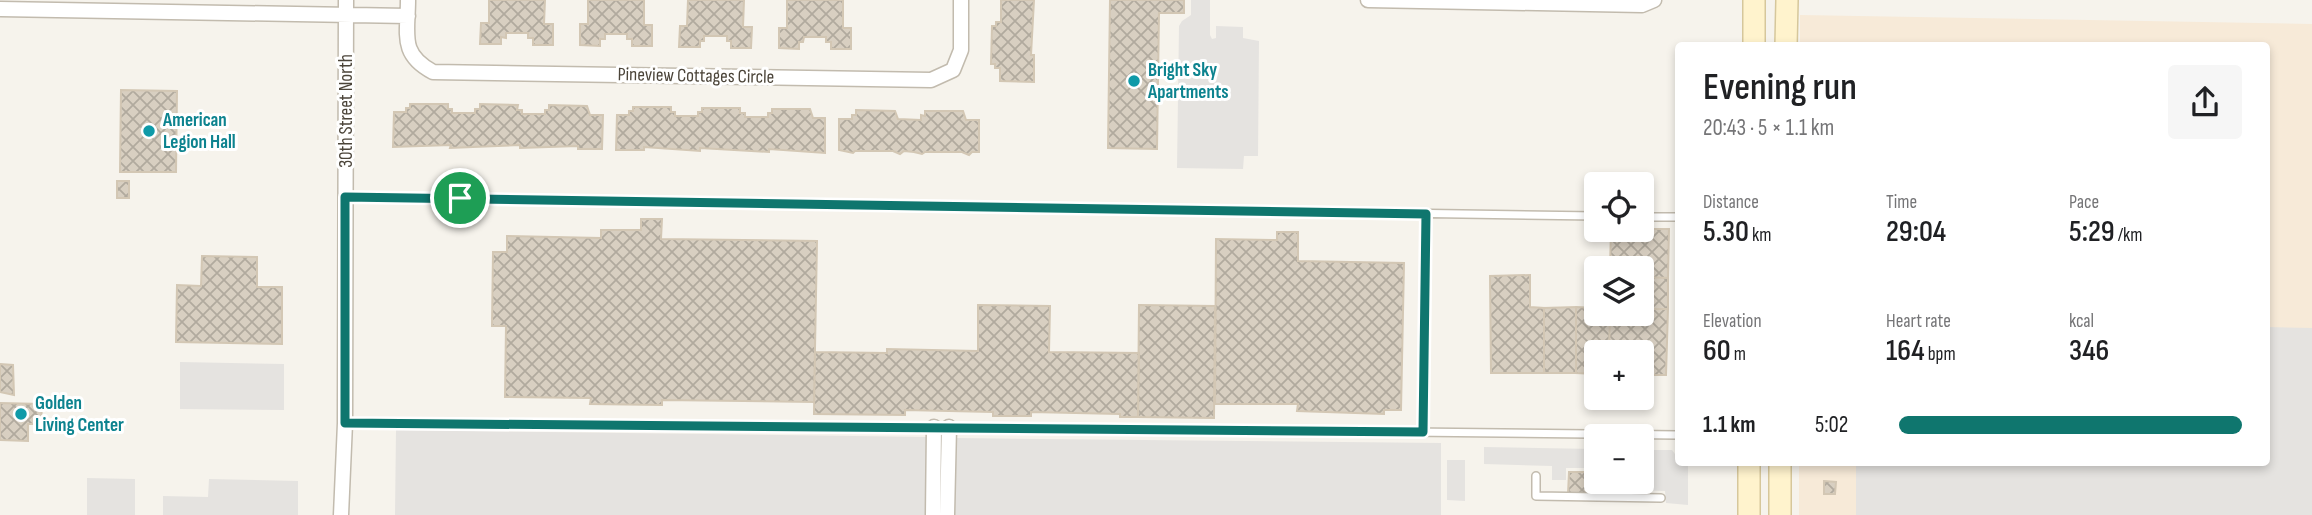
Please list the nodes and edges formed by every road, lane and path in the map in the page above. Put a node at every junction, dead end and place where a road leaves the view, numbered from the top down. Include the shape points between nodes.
1 (408, 0) edge
2 (961, 0) edge
3 (1368, 0) edge
4 (1654, 0) edge
5 (1754, 0) edge
6 (1787, 0) edge
7 (55, 5) edge
8 (225, 6) edge
9 (346, 8) edge
10 (0, 9) edge
11 (408, 16) junction
12 (1754, 42) edge
13 (1786, 42) edge
14 (345, 197) junction
15 (1426, 214) junction
16 (1584, 216) edge
17 (1654, 217) edge
18 (1675, 218) edge
19 (345, 423) junction
20 (941, 427) junction
21 (1423, 432) junction
22 (1675, 435) edge
23 (1749, 466) edge
24 (1780, 466) edge
25 (1536, 475) dead end
26 (1661, 498) dead end
27 (341, 515) edge
28 (933, 515) edge
29 (947, 515) edge
30 (1749, 515) edge
31 (1780, 515) edge

1 - 11 street, Pineview Cottages Circle
2 - 11 street, Pineview Cottages Circle via 961,50 953,70 932,80 433,72 417,63 408,47
3 - 4 street via 1642,5
5 - 12 main road
6 - 13 main road
7 - 8 street
7 - 10 street
8 - 9 street
9 - 11 street
9 - 14 street, 30th Street North
14 - 15 lane
14 - 19 street, 30th Street North
15 - 16 lane
15 - 21 lane
17 - 18 lane
19 - 20 lane
19 - 27 street, 30th Street North
20 - 21 lane
20 - 28 street
20 - 29 street
21 - 22 lane
23 - 30 main road
24 - 31 main road
25 - 26 lane via 1536,496

